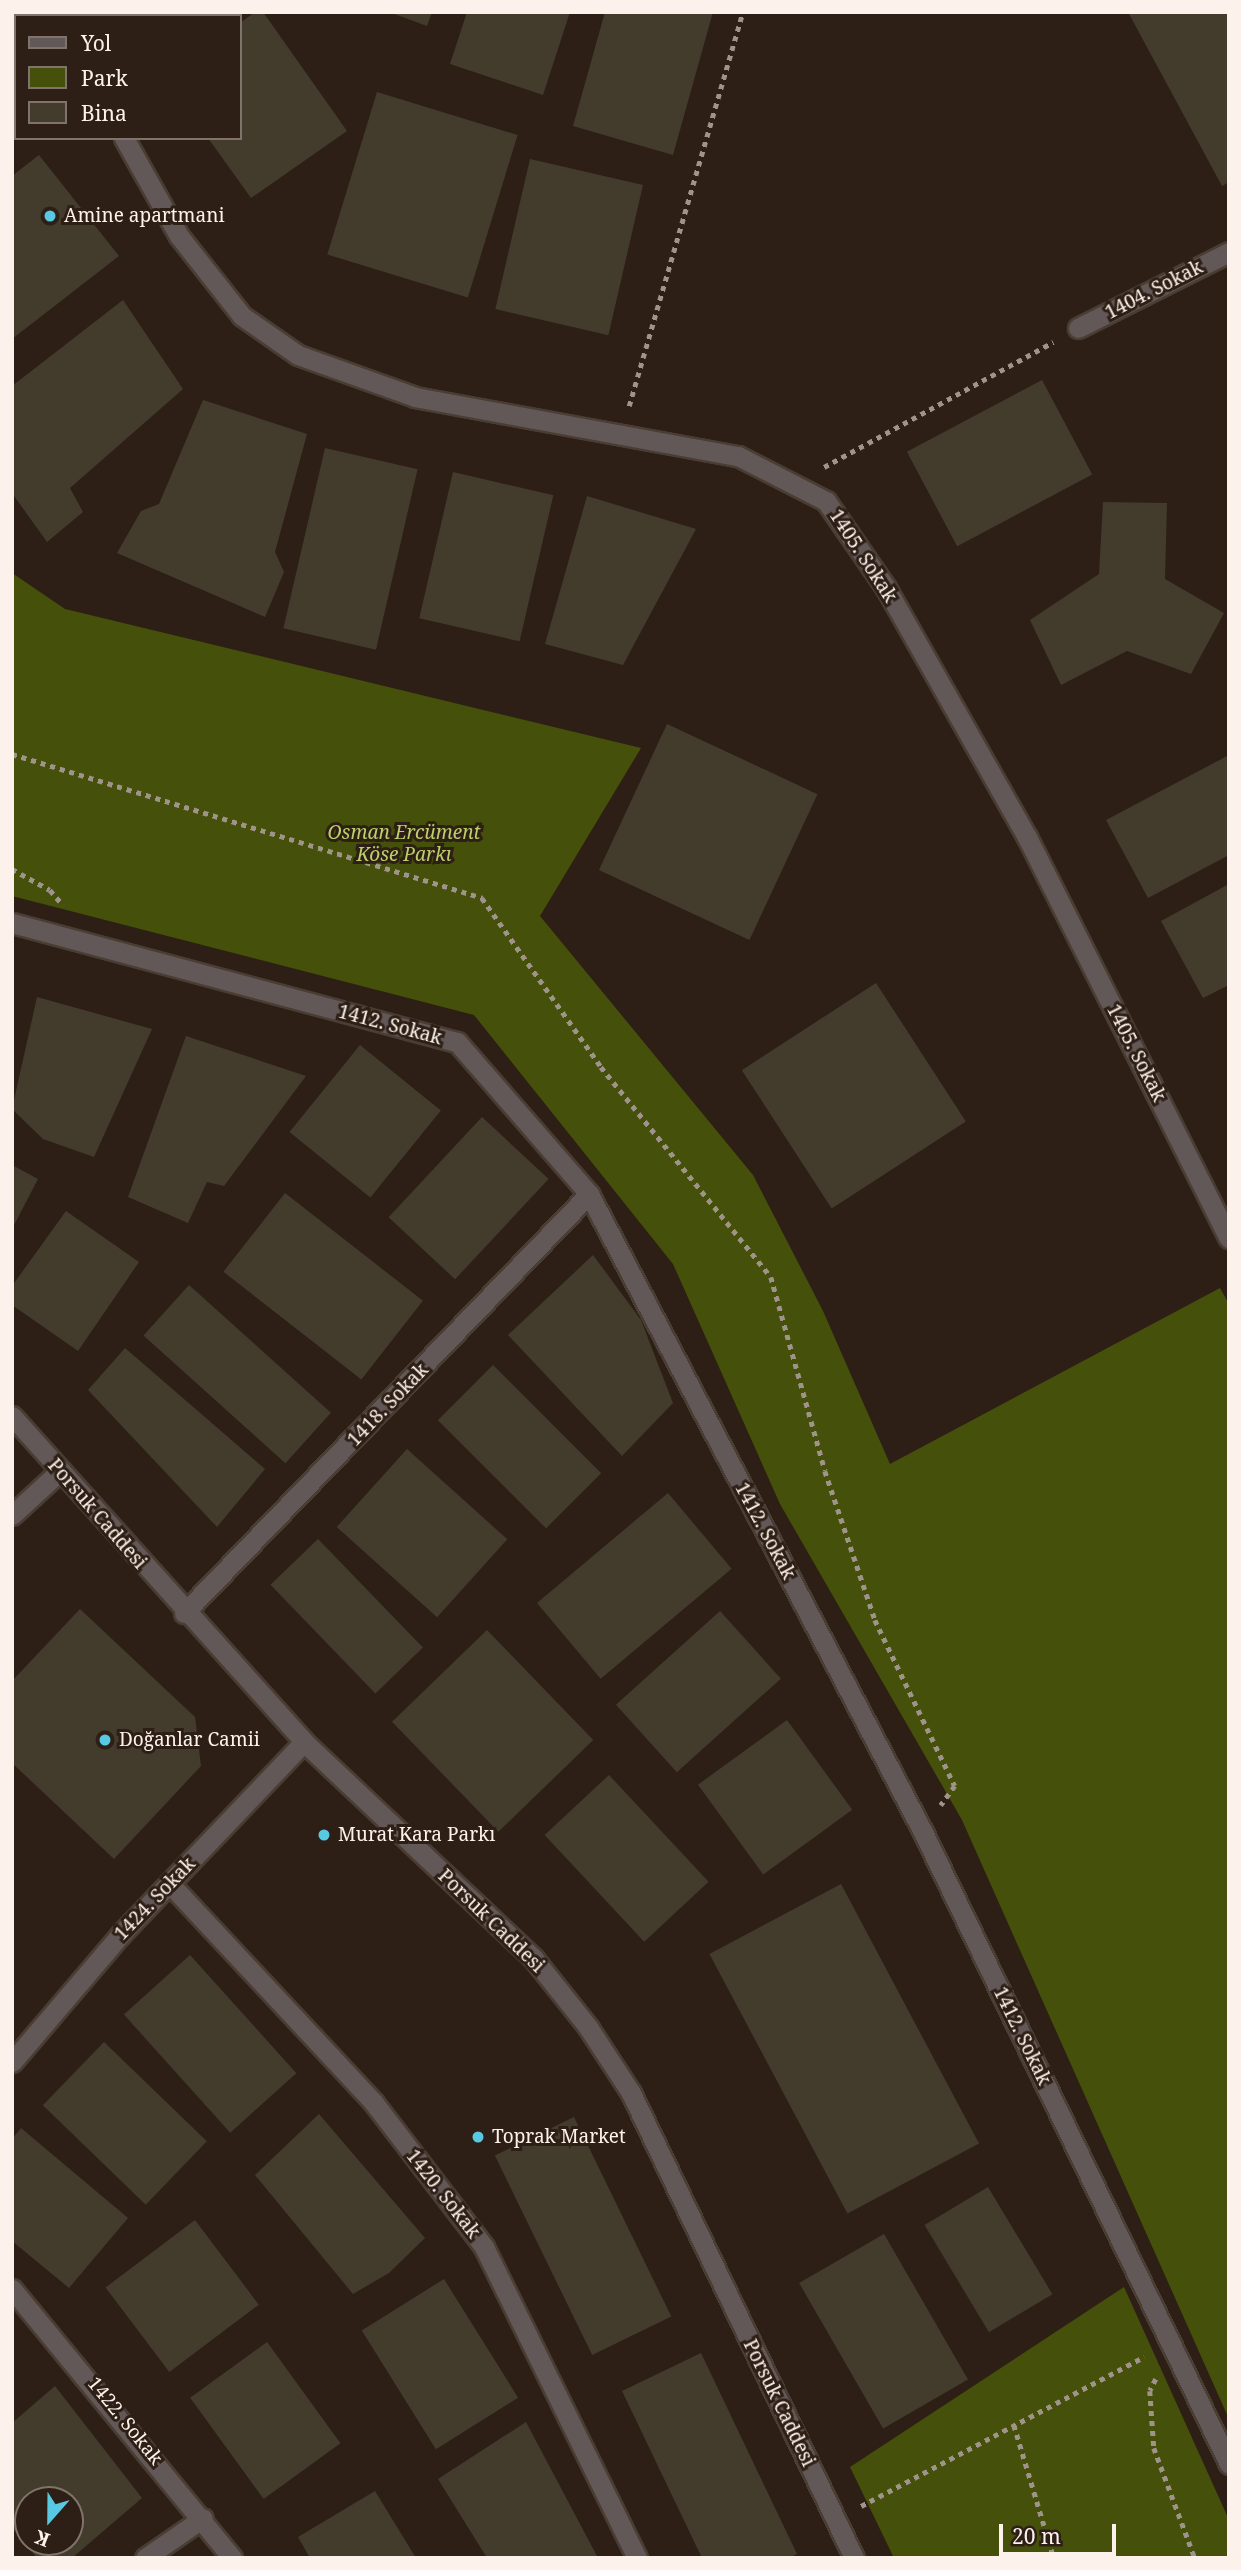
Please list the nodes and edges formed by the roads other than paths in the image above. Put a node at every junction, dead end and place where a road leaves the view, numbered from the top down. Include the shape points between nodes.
1 (125, 140) edge
2 (1229, 252) edge
3 (1078, 328) road end
4 (12, 923) edge
5 (589, 1194) junction
6 (1229, 1238) edge
7 (12, 1416) edge
8 (60, 1471) junction
9 (12, 1515) edge
10 (184, 1613) junction
11 (304, 1742) junction
12 (170, 1884) junction
13 (12, 2062) edge
14 (12, 2289) edge
15 (1229, 2464) edge
16 (203, 2518) junction
17 (145, 2558) edge
18 (232, 2558) edge
19 (637, 2558) edge
20 (854, 2558) edge

1 - 6 street, 1405. Sokak via 179,236 242,316 298,355 415,397 738,456 827,501 892,600 1027,836
2 - 3 street, 1404. Sokak
4 - 5 street, 1412. Sokak via 457,1042
5 - 10 street, 1418. Sokak
5 - 15 street, 1412. Sokak via 923,1832
7 - 8 street, Porsuk Caddesi
8 - 9 street
8 - 10 street, Porsuk Caddesi
10 - 11 street, Porsuk Caddesi
11 - 12 street, 1424. Sokak
11 - 20 street, Porsuk Caddesi via 534,1959 589,2027 631,2093
12 - 13 street, 1424. Sokak
12 - 19 street, 1420. Sokak via 374,2103 484,2247
14 - 16 street, 1422. Sokak
16 - 17 street
16 - 18 street, 1422. Sokak

